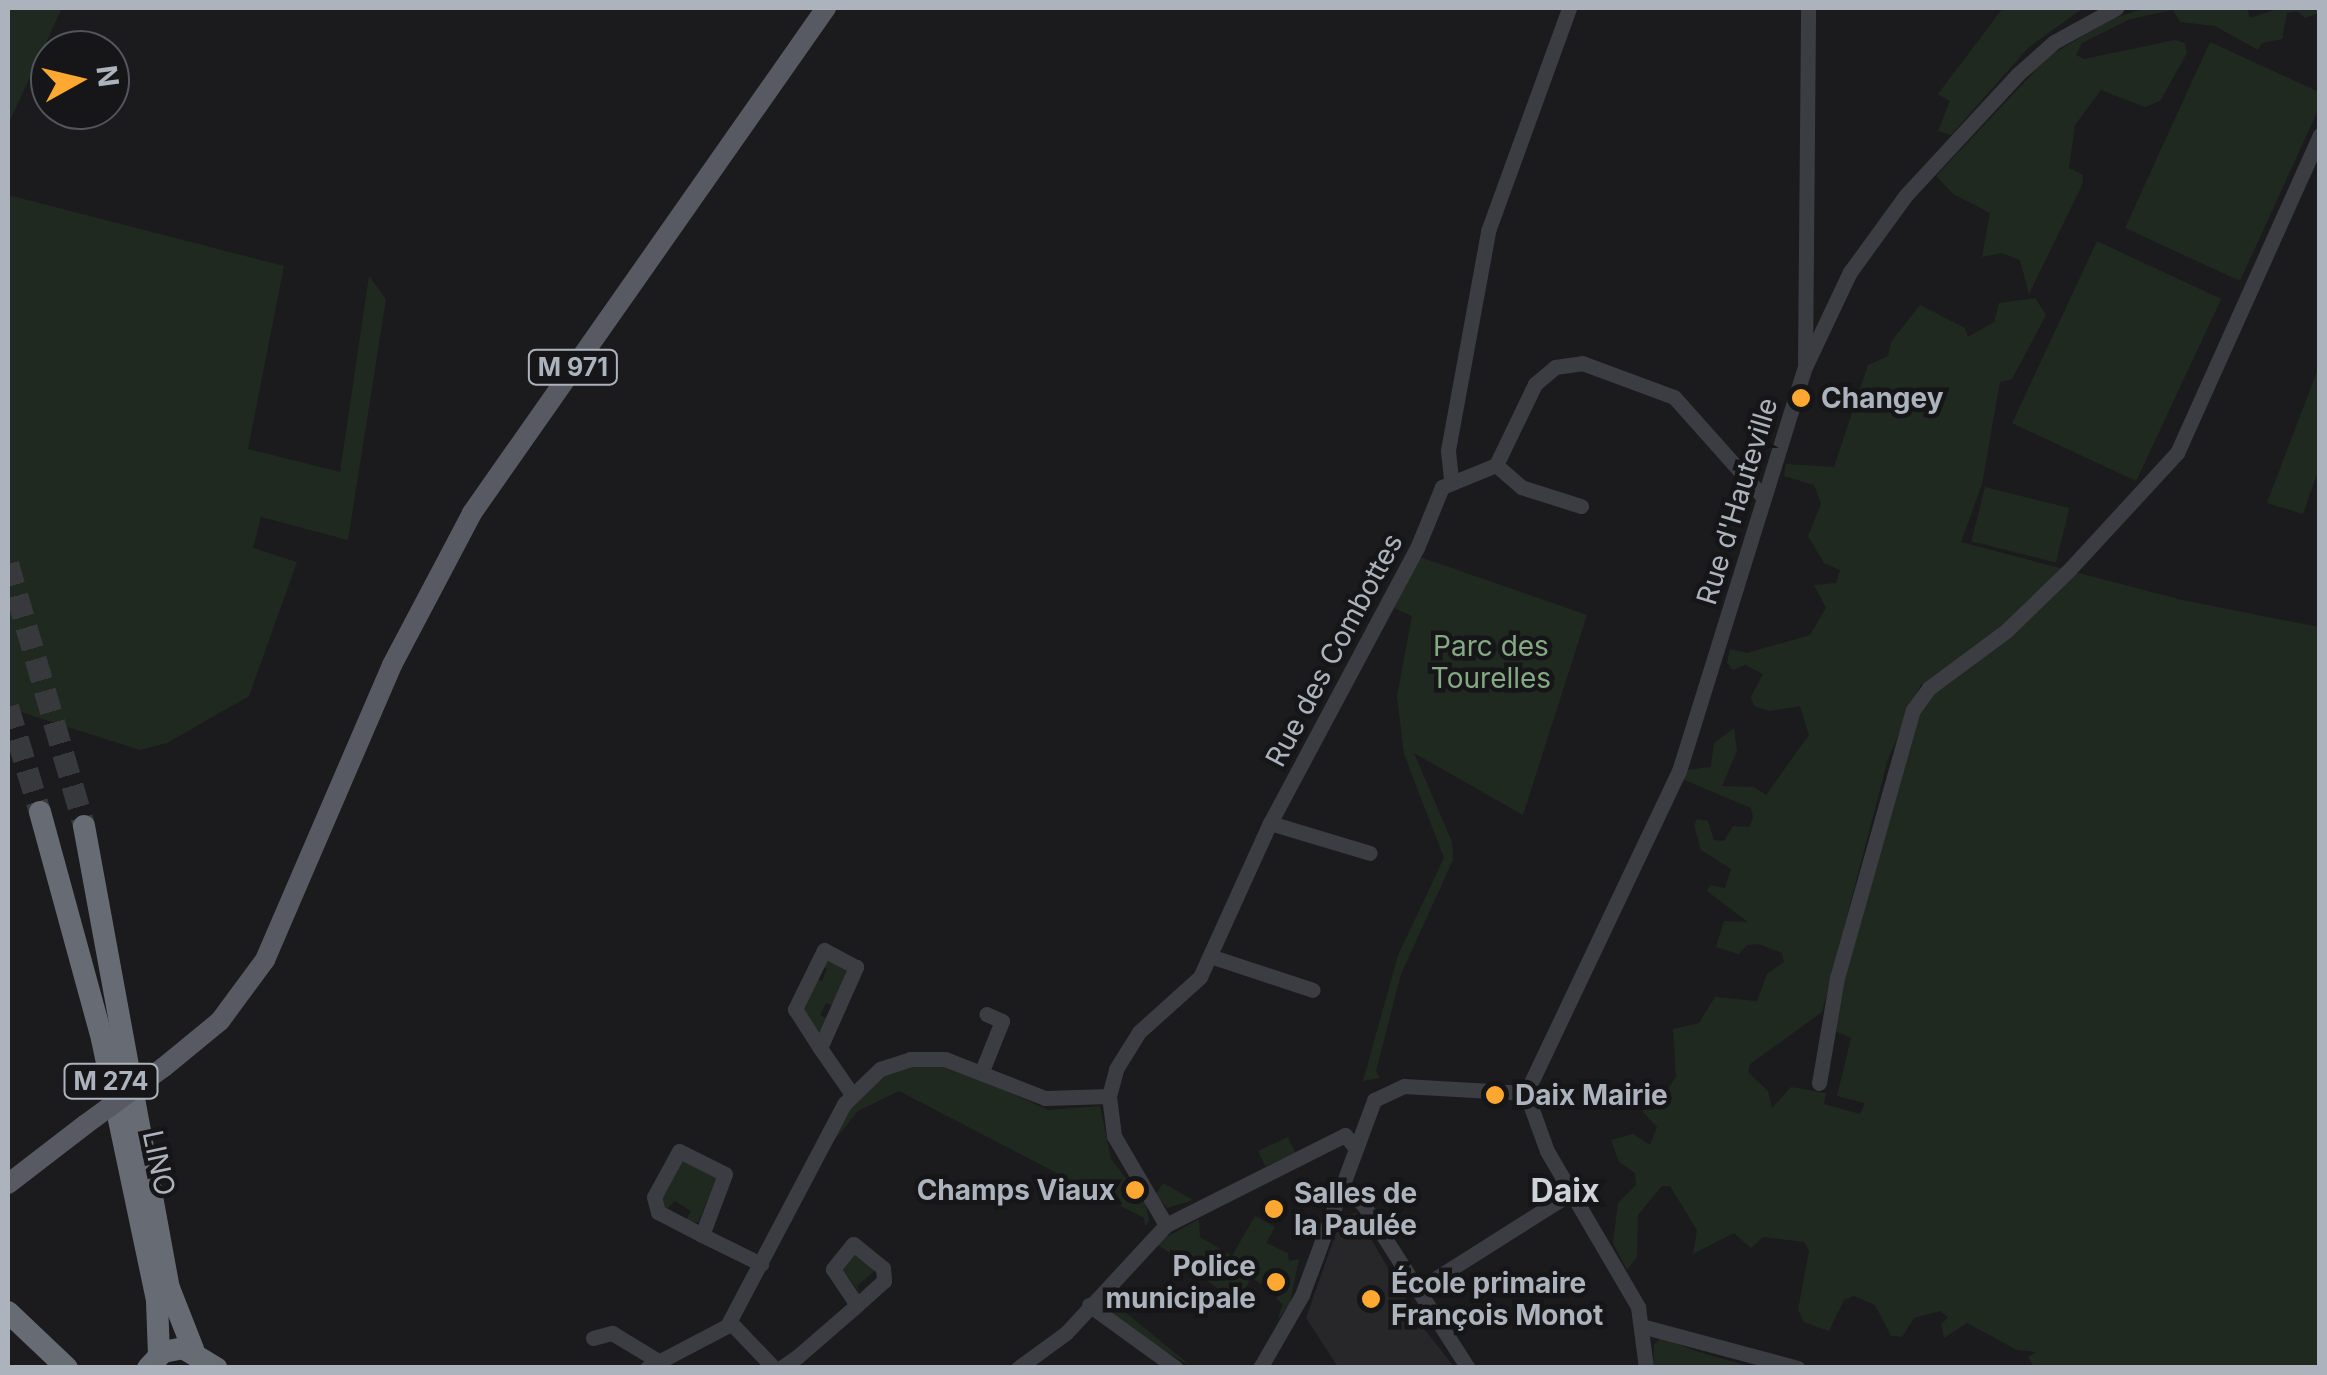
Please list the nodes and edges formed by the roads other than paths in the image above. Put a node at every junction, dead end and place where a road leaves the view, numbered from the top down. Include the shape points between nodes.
1 (826, 8) edge
2 (1569, 8) edge
3 (1808, 8) edge
4 (2116, 8) edge
5 (2320, 135) edge
6 (1805, 367) junction
7 (1496, 465) junction
8 (1451, 479) junction
9 (1764, 498) junction
10 (1582, 506) dead end
11 (40, 812) tunnel mouth
12 (1270, 823) junction
13 (84, 826) tunnel mouth
14 (1370, 854) dead end
15 (1210, 956) junction
16 (1313, 990) dead end
17 (986, 1014) dead end
18 (820, 1048) junction
19 (982, 1071) junction
20 (1820, 1082) dead end
21 (852, 1093) junction
22 (1526, 1093) junction
23 (1110, 1096) junction
24 (1353, 1144) junction
25 (8, 1184) edge
26 (1340, 1184) junction
27 (1571, 1193) junction
28 (1166, 1225) junction
29 (702, 1235) junction
30 (761, 1264) junction
31 (1420, 1290) junction
32 (1089, 1305) junction
33 (857, 1306) dead end
34 (8, 1312) edge
35 (730, 1322) junction
36 (1644, 1327) junction
37 (8, 1332) edge
38 (593, 1338) dead end
39 (193, 1349) junction
40 (651, 1363) edge
41 (150, 1364) edge
42 (44, 1368) edge
43 (66, 1368) edge
44 (216, 1368) edge
45 (778, 1368) edge
46 (1018, 1368) edge
47 (1176, 1368) edge
48 (1260, 1368) edge
49 (1468, 1368) edge
50 (1646, 1368) edge
51 (1798, 1368) edge

1 - 25 main road, M 971, bridge via 472,513 399,651 265,960 220,1021
2 - 8 street via 1488,231 1448,450
3 - 6 street
4 - 6 street, Rue d'Hauteville via 2054,42 2018,74 1906,196 1850,272
5 - 20 street via 2176,454 2068,571 2006,631 1929,688 1913,710 1837,978
6 - 9 street, Rue d'Hauteville
7 - 8 street
7 - 9 street via 1540,378 1560,365 1582,362 1674,397
7 - 10 street via 1522,487
8 - 12 street, Rue des Combottes via 1435,497 1417,548
9 - 22 street, Rue d'Hauteville via 1680,771
11 - 41 highway, LINO / M 274 via 105,1054 157,1301
12 - 14 street
12 - 15 street, Rue des Combottes
13 - 39 highway, LINO / M 274 via 169,1288
15 - 16 street
15 - 23 street, Rue des Combottes via 1189,992 1130,1043
17 - 19 street via 1002,1021
18 - 18 street via 795,1004 824,950 856,967
18 - 21 street
19 - 21 street via 945,1059 910,1059 880,1069
19 - 23 street via 1060,1102
21 - 30 street
22 - 24 street via 1392,1088 1374,1100
22 - 27 street
23 - 28 street via 1119,1148
24 - 26 street
24 - 28 street via 1346,1135
26 - 31 street via 1363,1204
26 - 48 street via 1302,1296
27 - 31 street
27 - 36 street
28 - 32 street
29 - 29 street via 654,1205 680,1151 724,1174
29 - 30 street
30 - 35 street
31 - 49 street
32 - 46 street
32 - 47 street
33 - 45 street
34 - 43 highway
35 - 40 street via 714,1336
35 - 45 street
36 - 50 street
36 - 51 street
37 - 42 highway
38 - 40 street via 612,1333
39 - 41 highway, LINO
39 - 44 highway, LINO

